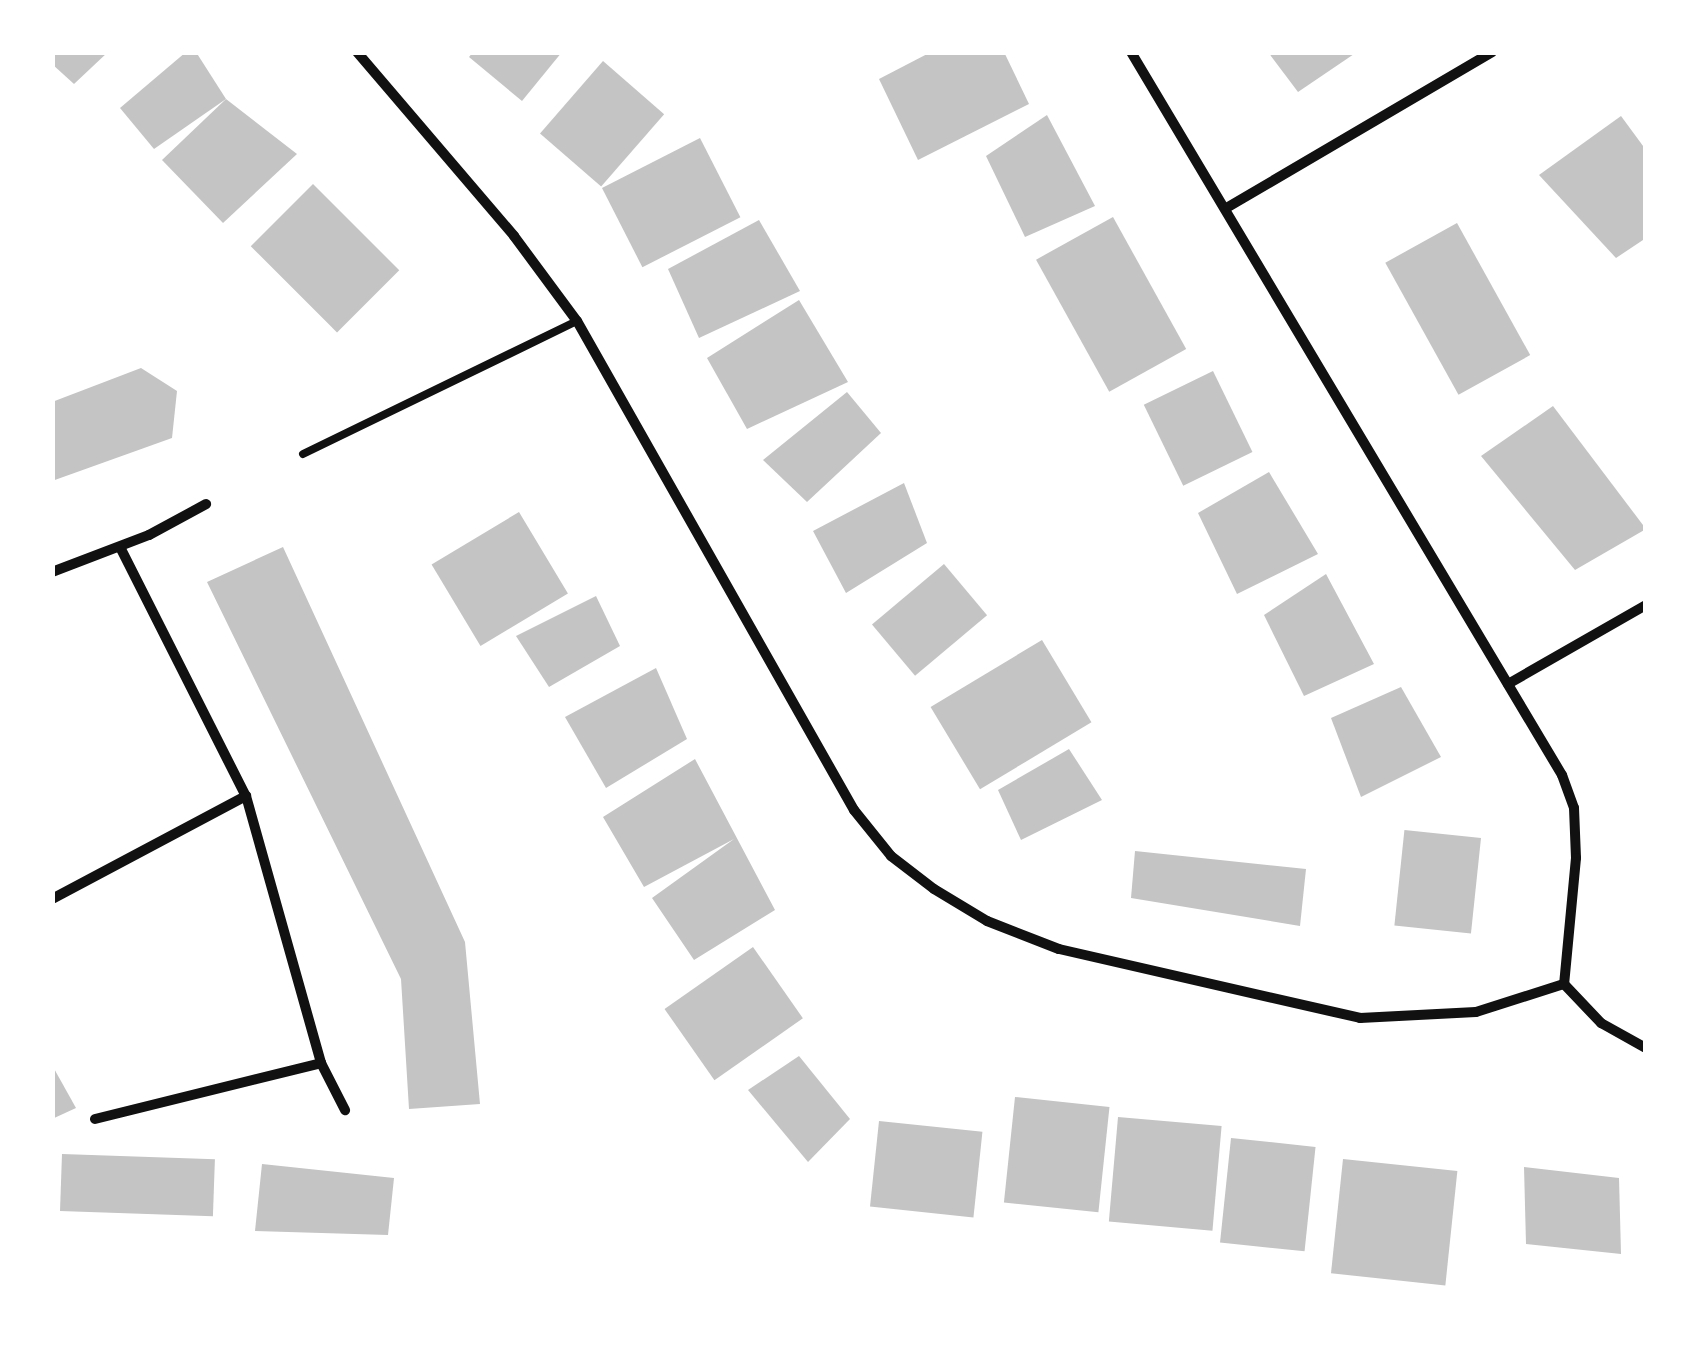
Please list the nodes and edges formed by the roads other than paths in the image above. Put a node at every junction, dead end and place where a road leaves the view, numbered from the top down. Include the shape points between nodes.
1 (357, 52) edge
2 (1131, 52) edge
3 (1492, 52) edge
4 (1228, 207) junction
5 (577, 321) junction
6 (303, 454) dead end
7 (206, 504) dead end
8 (120, 547) junction
9 (52, 572) edge
10 (1646, 605) edge
11 (1508, 684) junction
12 (246, 796) junction
13 (52, 899) edge
14 (1564, 984) junction
15 (1646, 1048) edge
16 (321, 1063) junction
17 (346, 1110) dead end
18 (95, 1119) dead end

1 - 5 street via 514,236
2 - 4 street
3 - 4 street
4 - 11 street
5 - 6 lane
5 - 14 street via 854,810 891,856 934,889 987,920 1059,949 1360,1018 1476,1012
7 - 8 street
8 - 9 street
8 - 12 street
10 - 11 street
11 - 14 street via 1574,808
12 - 13 street
12 - 16 street
14 - 15 street via 1601,1023
16 - 17 street
16 - 18 street

